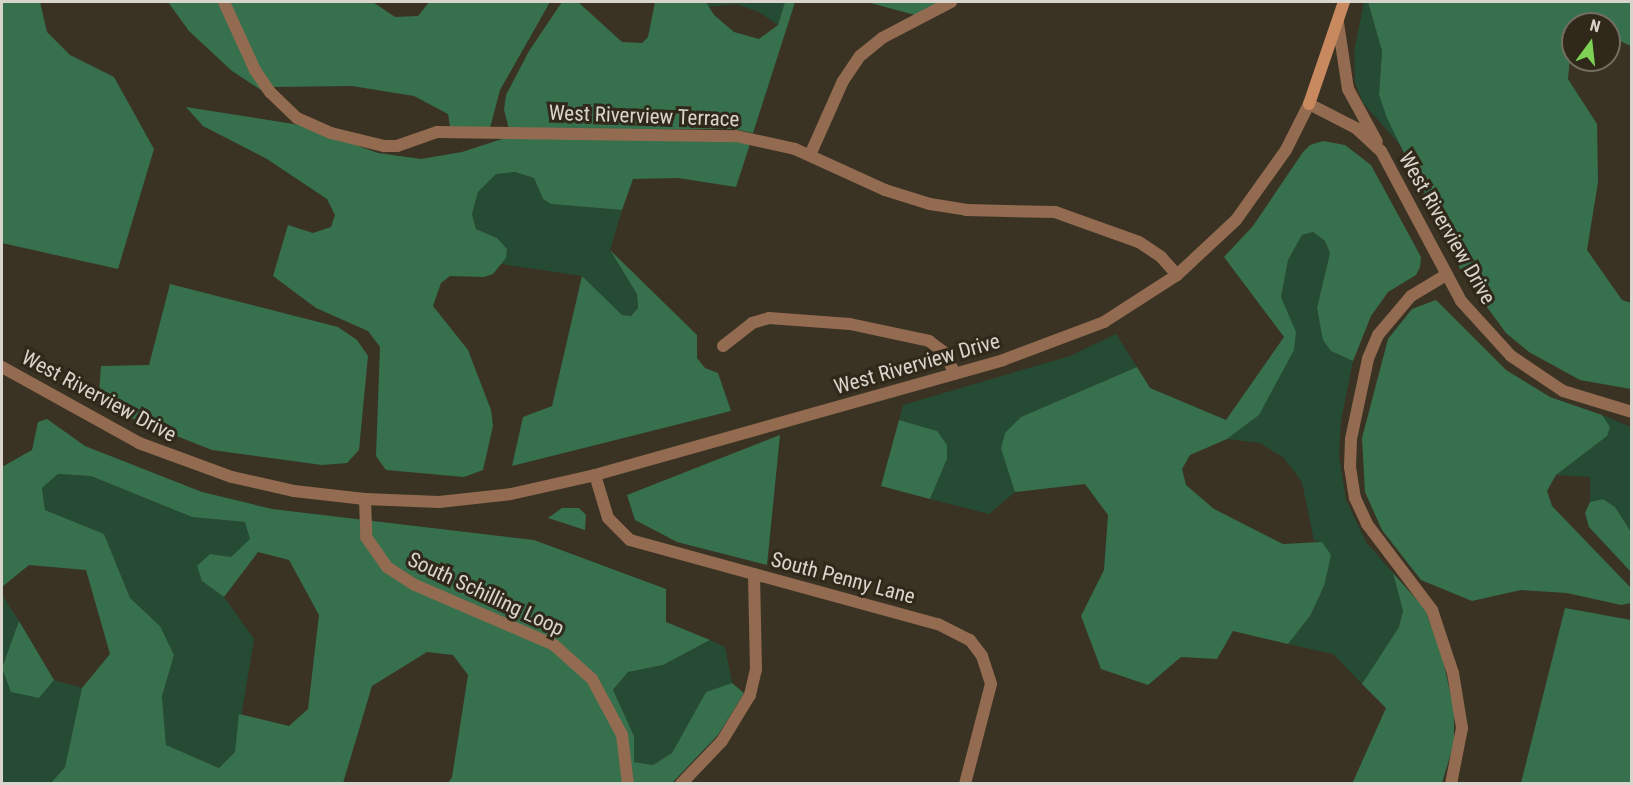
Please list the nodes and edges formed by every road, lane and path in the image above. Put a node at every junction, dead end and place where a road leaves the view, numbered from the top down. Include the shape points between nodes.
1 (224, 2) edge
2 (951, 2) edge
3 (1344, 2) edge
4 (1338, 23) junction
5 (1310, 104) junction
6 (810, 155) junction
7 (1393, 169) junction
8 (1177, 275) junction
9 (1446, 275) junction
10 (723, 346) dead end
11 (2, 368) edge
12 (955, 374) junction
13 (1632, 412) edge
14 (594, 475) junction
15 (365, 499) junction
16 (754, 574) junction
17 (628, 783) edge
18 (681, 783) edge
19 (965, 783) edge
20 (1451, 783) edge

1 - 6 street, West Riverview Terrace via 255,70 270,92 297,118 331,133 384,146 397,146 437,132 708,134 766,141
2 - 6 street via 882,38 860,56 843,81
3 - 4 main road
4 - 5 main road
4 - 7 street via 1348,88
5 - 7 street, West Riverview Drive via 1369,139
5 - 8 street, West Riverview Drive via 1286,150 1236,220
6 - 8 street, West Riverview Terrace via 885,190 930,204 966,210 1055,212 1094,224 1139,242 1161,257
7 - 9 street, West Riverview Drive
8 - 12 street, West Riverview Drive via 1104,322 1064,341
9 - 13 street, West Riverview Drive via 1461,301 1511,356 1563,391
9 - 20 street via 1411,296 1378,335 1368,359 1351,439 1350,467 1355,498 1367,524 1432,610 1453,673 1462,728
10 - 12 street via 752,323 769,318 850,324 929,341 945,353
11 - 15 street, West Riverview Drive via 80,413 188,464 294,491
12 - 14 street, West Riverview Drive
14 - 15 street, West Riverview Drive via 497,496 439,501
14 - 16 street, South Penny Lane via 608,518 630,540
15 - 17 street, South Schilling Loop via 366,537 387,567 415,585 554,645 592,679 622,735
16 - 18 street via 756,670 750,695 722,741
16 - 19 street, South Penny Lane via 938,624 964,635 977,646 991,684

